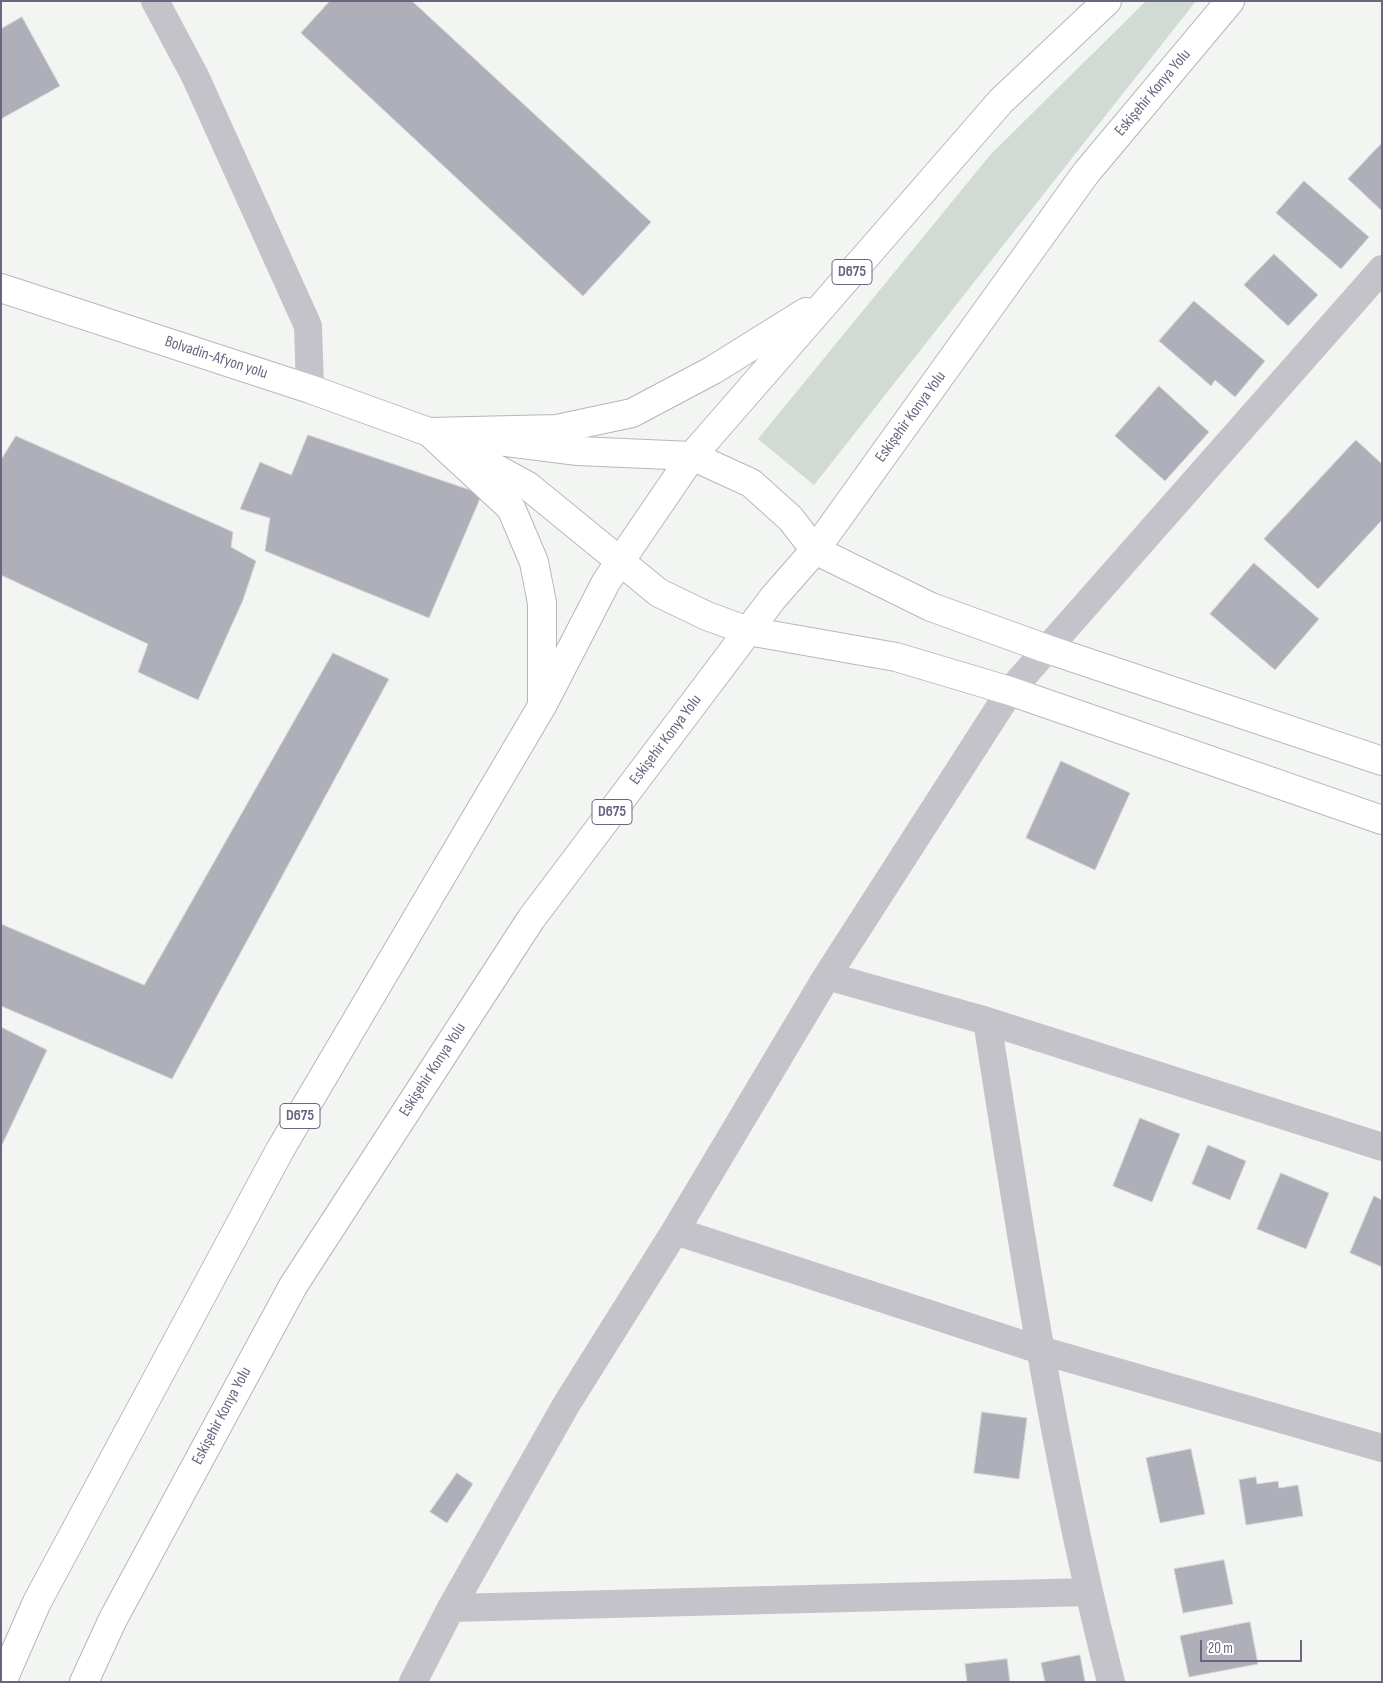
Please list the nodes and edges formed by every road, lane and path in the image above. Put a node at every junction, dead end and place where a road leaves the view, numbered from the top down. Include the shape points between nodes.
1 (155, 1) edge
2 (1107, 1) edge
3 (1230, 1) edge
4 (1382, 270) edge
5 (1, 288) edge
6 (828, 299) junction
7 (310, 389) junction
8 (429, 432) junction
9 (692, 456) junction
10 (816, 550) junction
11 (620, 562) junction
12 (748, 631) junction
13 (1047, 649) junction
14 (1010, 690) junction
15 (542, 706) junction
16 (1382, 761) edge
17 (1382, 820) edge
18 (827, 976) junction
19 (986, 1021) junction
20 (1382, 1147) edge
21 (675, 1231) junction
22 (1040, 1350) junction
23 (1382, 1448) edge
24 (1088, 1592) junction
25 (451, 1608) junction
26 (2, 1682) edge
27 (84, 1682) edge
28 (413, 1682) edge
29 (1111, 1682) edge

1 - 7 street via 195,76 308,326
2 - 6 main road, D675 via 1001,101
3 - 10 main road, Eskişehir Konya Yolu / D675 via 1086,173
4 - 13 street
5 - 7 main road, Bolvadin-Afyon yolu
6 - 8 main road via 713,370 632,413 557,429
6 - 9 main road, D675
7 - 8 main road, Bolvadin-Afyon yolu
8 - 9 main road via 578,451
8 - 11 main road via 528,486
8 - 15 main road via 511,508 534,562 542,603
9 - 10 main road via 751,483 790,518
9 - 11 main road, D675
10 - 12 main road, Eskişehir Konya Yolu / D675
10 - 13 main road via 931,607
11 - 12 main road via 659,593
11 - 15 main road, D675 via 606,582
12 - 14 main road via 896,657
12 - 27 main road, Eskişehir Konya Yolu / D675 via 531,919 293,1286 113,1619
13 - 14 street
13 - 16 main road
14 - 17 main road
14 - 18 street
15 - 26 main road, D675 via 280,1150 37,1602
18 - 19 street
18 - 21 street
19 - 20 street
19 - 22 street
21 - 22 street
21 - 25 street via 566,1405
22 - 23 street
22 - 24 street
24 - 25 street
24 - 29 street
25 - 28 street

